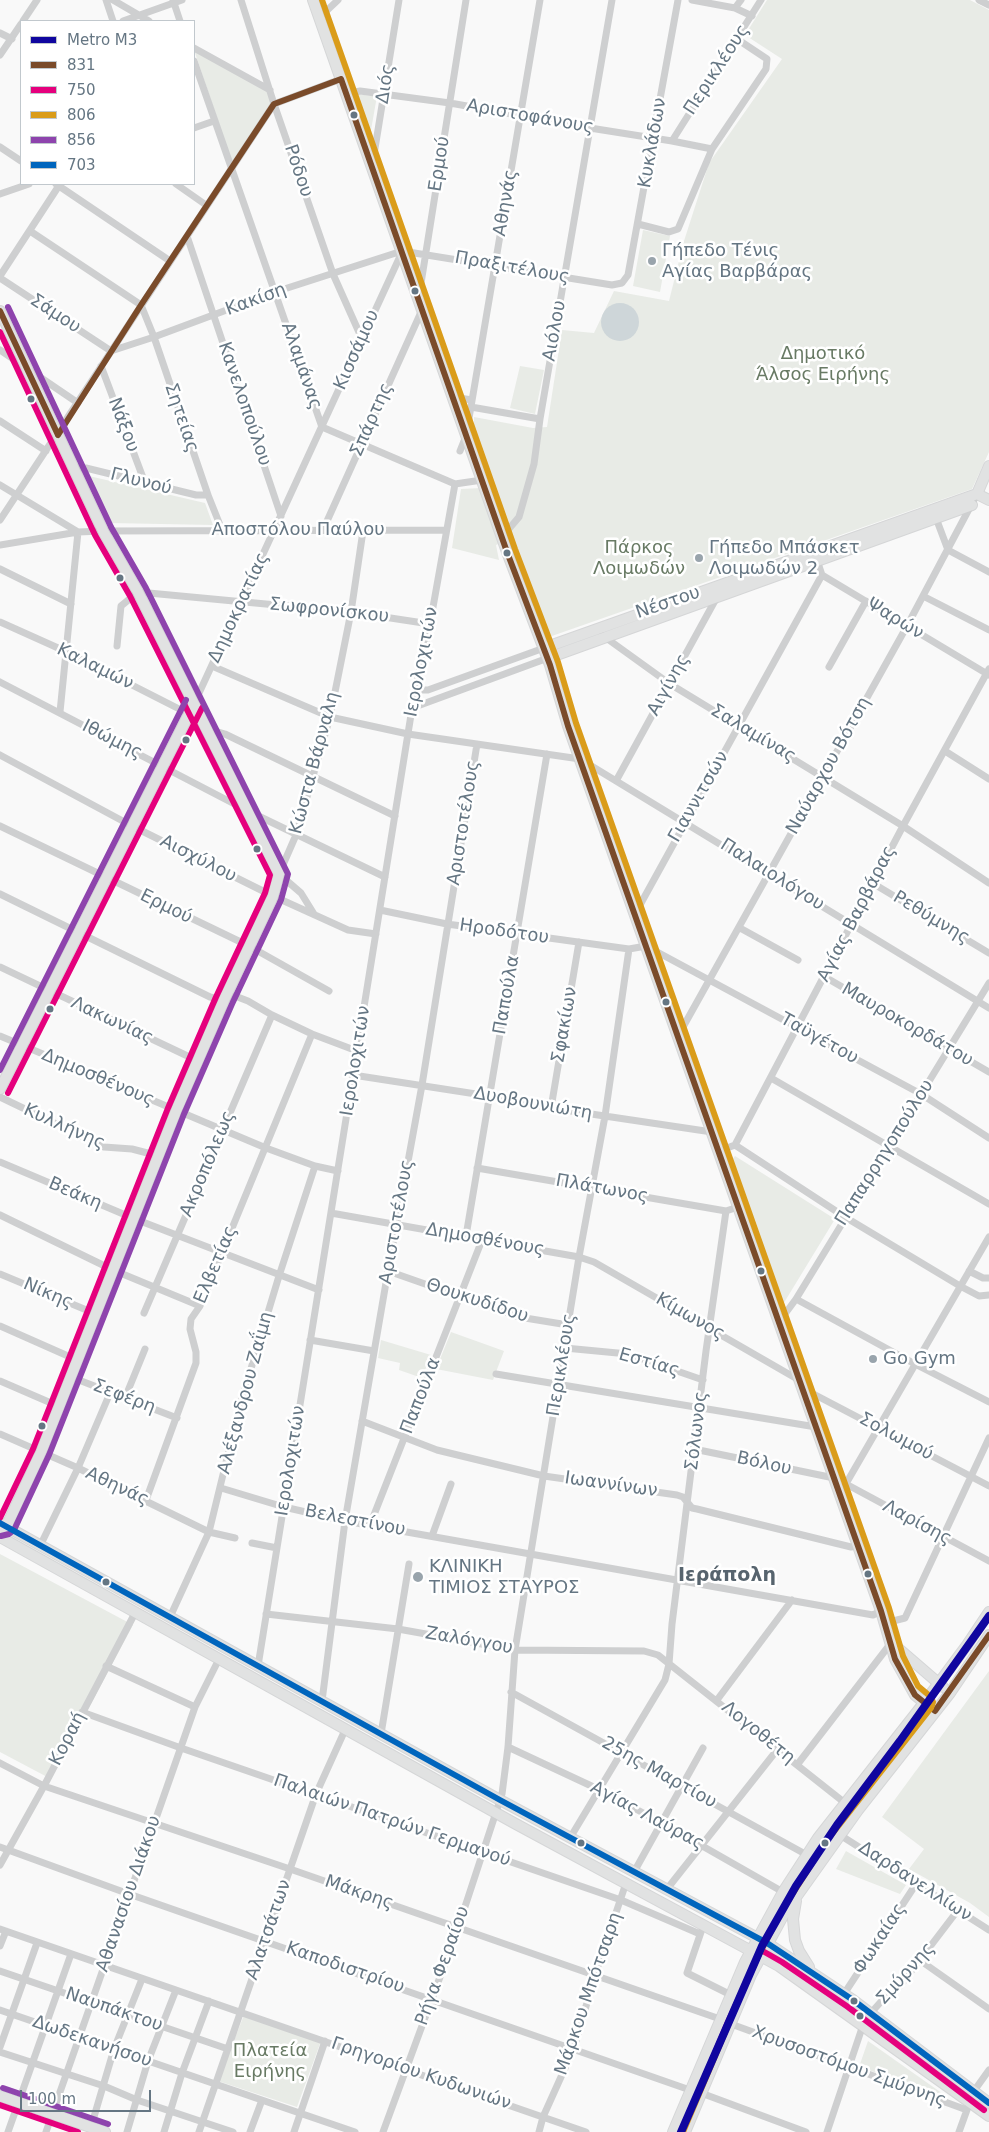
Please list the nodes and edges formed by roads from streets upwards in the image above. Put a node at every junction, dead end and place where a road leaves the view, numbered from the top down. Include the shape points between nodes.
1 (37, 0) edge
2 (106, 0) edge
3 (113, 0) edge
4 (182, 0) edge
5 (241, 0) edge
6 (314, 0) edge
7 (338, 0) edge
8 (399, 0) edge
9 (466, 0) edge
10 (540, 0) edge
11 (612, 0) edge
12 (678, 0) edge
13 (692, 0) edge
14 (740, 0) edge
15 (761, 0) edge
16 (979, 0) edge
17 (173, 2) edge
18 (989, 5) edge
19 (736, 8) junction
20 (139, 15) junction
21 (752, 16) junction
22 (320, 17) junction
23 (24, 20) edge
24 (113, 20) edge
25 (126, 20) edge
26 (147, 20) edge
27 (180, 20) edge
28 (20, 26) edge
29 (0, 33) edge
30 (12, 38) junction
31 (737, 39) junction
32 (20, 40) edge
33 (195, 49) edge
34 (0, 55) edge
35 (195, 64) edge
36 (341, 79) junction
37 (270, 90) junction
38 (346, 94) junction
39 (385, 94) junction
40 (450, 103) junction
41 (274, 104) junction
42 (520, 116) junction
43 (214, 121) junction
44 (195, 128) edge
45 (590, 128) junction
46 (653, 138) junction
47 (672, 140) junction
48 (0, 147) edge
49 (712, 149) junction
50 (20, 160) edge
51 (372, 167) junction
52 (232, 168) junction
53 (26, 185) edge
54 (59, 185) edge
55 (177, 185) edge
56 (0, 194) edge
57 (206, 205) junction
58 (638, 224) junction
59 (30, 231) junction
60 (187, 236) junction
61 (402, 251) junction
62 (425, 254) junction
63 (170, 261) junction
64 (495, 265) junction
65 (333, 274) junction
66 (0, 277) edge
67 (564, 277) junction
68 (622, 283) joint
69 (275, 292) junction
70 (418, 298) junction
71 (141, 305) junction
72 (422, 310) junction
73 (0, 311) edge
74 (214, 315) junction
75 (154, 337) junction
76 (362, 339) junction
77 (0, 350) edge
78 (111, 351) junction
79 (101, 366) junction
80 (26, 367) junction
81 (453, 397) junction
82 (78, 403) junction
83 (472, 403) junction
84 (540, 419) junction
85 (0, 421) edge
86 (322, 427) junction
87 (58, 435) junction
88 (466, 436) junction
89 (361, 444) junction
90 (460, 451) dead end
91 (46, 452) junction
92 (989, 466) edge
93 (73, 468) junction
94 (482, 480) junction
95 (145, 483) junction
96 (455, 484) junction
97 (0, 485) edge
98 (977, 494) junction
99 (208, 495) junction
100 (16, 496) junction
101 (989, 500) edge
102 (972, 505) junction
103 (282, 516) junction
104 (936, 518) junction
105 (0, 520) edge
106 (222, 530) junction
107 (275, 530) junction
108 (323, 530) junction
109 (446, 530) junction
110 (103, 531) junction
111 (363, 531) junction
112 (78, 532) junction
113 (505, 535) junction
114 (0, 545) edge
115 (948, 550) junction
116 (815, 556) junction
117 (0, 569) edge
118 (989, 572) edge
119 (822, 576) junction
120 (138, 592) junction
121 (716, 592) junction
122 (924, 596) junction
123 (866, 601) junction
124 (242, 602) junction
125 (532, 603) dead end
126 (71, 604) junction
127 (351, 612) junction
128 (0, 622) edge
129 (430, 624) junction
130 (907, 626) junction
131 (989, 630) edge
132 (601, 633) junction
133 (117, 646) dead end
134 (67, 652) junction
135 (546, 653) junction
136 (212, 666) junction
137 (829, 667) dead end
138 (988, 673) edge
139 (0, 682) edge
140 (670, 684) junction
141 (416, 690) junction
142 (194, 704) junction
143 (412, 708) junction
144 (60, 712) junction
145 (189, 714) junction
146 (330, 717) junction
147 (740, 726) junction
148 (408, 734) junction
149 (209, 736) junction
150 (477, 744) junction
151 (945, 751) junction
152 (546, 754) junction
153 (0, 755) edge
154 (580, 759) junction
155 (163, 766) junction
156 (314, 777) junction
157 (822, 777) junction
158 (989, 779) edge
159 (616, 781) junction
160 (246, 810) junction
161 (395, 816) junction
162 (685, 821) junction
163 (0, 826) edge
164 (132, 826) junction
165 (903, 826) junction
166 (296, 835) junction
167 (768, 872) junction
168 (279, 874) junction
169 (385, 877) junction
170 (108, 879) junction
171 (989, 883) edge
172 (874, 884) junction
173 (0, 894) edge
174 (273, 896) junction
175 (380, 910) junction
176 (314, 914) junction
177 (635, 914) junction
178 (447, 924) junction
179 (852, 925) junction
180 (740, 928) junction
181 (78, 933) junction
182 (376, 934) junction
183 (518, 934) junction
184 (579, 942) junction
185 (249, 946) junction
186 (646, 946) junction
187 (629, 949) junction
188 (989, 953) edge
189 (798, 960) dead end
190 (0, 967) edge
191 (825, 977) junction
192 (711, 980) junction
193 (989, 983) edge
194 (48, 991) junction
195 (329, 991) dead end
196 (224, 1000) junction
197 (978, 1001) junction
198 (989, 1008) edge
199 (272, 1015) junction
200 (798, 1028) junction
201 (312, 1034) junction
202 (0, 1036) edge
203 (678, 1036) junction
204 (21, 1045) junction
205 (948, 1049) junction
206 (357, 1051) junction
207 (198, 1061) junction
208 (989, 1072) edge
209 (353, 1075) junction
210 (771, 1078) junction
211 (422, 1085) junction
212 (0, 1089) edge
213 (920, 1094) junction
214 (489, 1096) junction
215 (0, 1097) edge
216 (550, 1108) junction
217 (176, 1111) junction
218 (605, 1116) junction
219 (222, 1130) junction
220 (712, 1132) junction
221 (989, 1138) edge
222 (735, 1145) junction
223 (889, 1146) junction
224 (266, 1148) junction
225 (719, 1151) junction
226 (159, 1156) junction
227 (0, 1162) edge
228 (315, 1166) junction
229 (477, 1168) junction
230 (338, 1171) junction
231 (593, 1188) junction
232 (989, 1204) edge
233 (738, 1207) junction
234 (726, 1211) junction
235 (331, 1213) junction
236 (0, 1214) edge
237 (845, 1217) junction
238 (134, 1219) junction
239 (396, 1224) junction
240 (178, 1236) junction
241 (466, 1236) junction
242 (989, 1237) edge
243 (482, 1240) junction
244 (221, 1254) junction
245 (579, 1257) junction
246 (113, 1270) junction
247 (388, 1270) junction
248 (969, 1271) junction
249 (0, 1274) edge
250 (279, 1276) junction
251 (989, 1278) edge
252 (960, 1286) junction
253 (154, 1288) junction
254 (319, 1290) junction
255 (989, 1295) edge
256 (460, 1296) junction
257 (796, 1299) junction
258 (200, 1306) junction
259 (144, 1312) dead end
260 (96, 1314) junction
261 (779, 1322) junction
262 (568, 1325) junction
263 (0, 1326) edge
264 (709, 1328) junction
265 (310, 1340) junction
266 (565, 1348) junction
267 (145, 1350) dead end
268 (374, 1351) junction
269 (77, 1360) junction
270 (915, 1364) junction
271 (496, 1374) dead end
272 (71, 1377) junction
273 (703, 1380) junction
274 (0, 1381) edge
275 (801, 1384) junction
276 (559, 1385) junction
277 (110, 1393) junction
278 (125, 1398) junction
279 (989, 1402) edge
280 (58, 1406) junction
281 (700, 1408) junction
282 (177, 1418) junction
283 (362, 1421) junction
284 (816, 1427) junction
285 (879, 1428) junction
286 (0, 1434) edge
287 (405, 1437) junction
288 (989, 1438) edge
289 (694, 1449) junction
290 (41, 1452) junction
291 (78, 1468) junction
292 (544, 1476) junction
293 (971, 1476) junction
294 (834, 1478) junction
295 (451, 1484) dead end
296 (846, 1484) junction
297 (989, 1486) edge
298 (221, 1488) junction
299 (840, 1494) junction
300 (146, 1500) junction
301 (688, 1503) junction
302 (284, 1507) junction
303 (345, 1521) junction
304 (2, 1525) edge
305 (370, 1525) junction
306 (209, 1532) junction
307 (432, 1536) junction
308 (942, 1537) junction
309 (0, 1538) edge
310 (235, 1538) dead end
311 (252, 1543) dead end
312 (41, 1544) junction
313 (858, 1546) junction
314 (277, 1548) junction
315 (531, 1554) junction
316 (989, 1560) edge
317 (409, 1564) dead end
318 (678, 1580) junction
319 (792, 1600) junction
320 (881, 1611) junction
321 (989, 1612) edge
322 (136, 1613) junction
323 (266, 1614) junction
324 (170, 1617) junction
325 (333, 1621) junction
326 (885, 1623) junction
327 (398, 1629) junction
328 (989, 1635) edge
329 (892, 1643) junction
330 (515, 1650) junction
331 (219, 1659) junction
332 (670, 1664) junction
333 (106, 1666) junction
334 (258, 1666) junction
335 (939, 1683) junction
336 (511, 1692) junction
337 (950, 1693) junction
338 (717, 1700) junction
339 (322, 1701) junction
340 (924, 1703) junction
341 (195, 1707) junction
342 (935, 1711) junction
343 (82, 1712) junction
344 (345, 1730) junction
345 (381, 1734) junction
346 (508, 1747) junction
347 (181, 1748) junction
348 (703, 1748) dead end
349 (777, 1750) junction
350 (621, 1753) junction
351 (0, 1763) edge
352 (797, 1765) junction
353 (44, 1786) junction
354 (682, 1786) junction
355 (600, 1790) junction
356 (316, 1794) junction
357 (500, 1800) junction
358 (845, 1803) junction
359 (496, 1812) junction
360 (728, 1812) junction
361 (662, 1823) junction
362 (154, 1824) junction
363 (840, 1834) junction
364 (570, 1838) junction
365 (703, 1846) junction
366 (0, 1847) edge
367 (8, 1851) junction
368 (482, 1852) junction
369 (807, 1855) junction
370 (0, 1865) edge
371 (290, 1868) junction
372 (634, 1872) junction
373 (626, 1883) junction
374 (916, 1884) junction
375 (667, 1889) junction
376 (783, 1892) junction
377 (129, 1894) junction
378 (797, 1897) junction
379 (620, 1900) junction
380 (958, 1910) junction
381 (458, 1928) junction
382 (702, 1929) junction
383 (3, 1930) edge
384 (989, 1930) edge
385 (757, 1938) junction
386 (265, 1941) junction
387 (38, 1943) junction
388 (767, 1943) junction
389 (0, 1946) edge
390 (751, 1950) junction
391 (71, 1954) junction
392 (761, 1956) junction
393 (920, 1961) junction
394 (104, 1966) junction
395 (0, 1971) edge
396 (595, 1975) junction
397 (24, 1979) junction
398 (142, 1979) junction
399 (823, 1979) junction
400 (176, 1990) junction
401 (58, 1991) junction
402 (844, 1994) junction
403 (731, 1995) junction
404 (432, 1998) junction
405 (209, 2001) junction
406 (91, 2002) junction
407 (989, 2009) edge
408 (0, 2010) edge
409 (240, 2012) junction
410 (12, 2014) junction
411 (870, 2014) junction
412 (127, 2016) junction
413 (720, 2019) junction
414 (731, 2024) junction
415 (44, 2025) junction
416 (864, 2025) junction
417 (161, 2027) junction
418 (79, 2036) junction
419 (195, 2038) junction
420 (325, 2040) junction
421 (0, 2047) edge
422 (574, 2048) junction
423 (114, 2049) junction
424 (228, 2049) junction
425 (0, 2052) edge
426 (148, 2061) junction
427 (32, 2063) junction
428 (848, 2067) junction
429 (405, 2070) junction
430 (989, 2070) edge
431 (182, 2072) junction
432 (67, 2074) junction
433 (215, 2084) junction
434 (104, 2086) junction
435 (690, 2090) junction
436 (974, 2092) junction
437 (701, 2093) junction
438 (0, 2096) edge
439 (137, 2100) junction
440 (262, 2100) junction
441 (19, 2102) junction
442 (989, 2103) edge
443 (968, 2106) junction
444 (170, 2111) junction
445 (300, 2113) junction
446 (53, 2114) junction
447 (989, 2116) edge
448 (543, 2117) junction
449 (202, 2122) junction
450 (91, 2127) junction
451 (339, 2130) edge
452 (8, 2132) edge
453 (46, 2132) edge
454 (105, 2132) edge
455 (127, 2132) edge
456 (164, 2132) edge
457 (199, 2132) edge
458 (234, 2132) edge
459 (250, 2132) edge
460 (294, 2132) edge
461 (355, 2132) edge
462 (382, 2132) edge
463 (539, 2132) edge
464 (586, 2132) edge
465 (674, 2132) edge
466 (685, 2132) edge
467 (806, 2132) edge
468 (827, 2132) edge
469 (959, 2132) edge

1 - 23 street
2 - 24 street
3 - 20 street
4 - 17 street
5 - 37 street, Ρόδου
6 - 22 street
7 - 22 street
8 - 39 street, Διός
9 - 40 street, Ερμού
10 - 42 street, Αθηνάς
11 - 45 street, Αιόλου
12 - 46 street, Κυκλάδων
13 - 19 street
14 - 19 street
15 - 21 street, Περικλέους
16 - 18 street
17 - 20 street
17 - 27 street
19 - 21 street
20 - 25 street
20 - 26 street
21 - 31 street, Περικλέους
22 - 36 street
28 - 30 street
29 - 30 street
30 - 32 street
30 - 34 street
31 - 47 street, Περικλέους
31 - 49 street via 767,59 768,64
33 - 37 street
35 - 43 street, Αλαμάνας
36 - 38 street
36 - 41 street
37 - 41 street, Ρόδου
38 - 39 street, Αριστοφάνους via 360,90
38 - 51 street
39 - 40 street, Αριστοφάνους
39 - 51 street, Διός
40 - 42 street, Αριστοφάνους
40 - 62 street, Ερμού
41 - 52 street
41 - 65 street, Ρόδου
42 - 45 street, Αριστοφάνους
42 - 64 street, Αθηνάς
43 - 44 street
43 - 52 street, Αλαμάνας
45 - 46 street, Αριστοφάνους
45 - 67 street, Αιόλου
46 - 47 street, Αριστοφάνους
46 - 58 street, Κυκλάδων
47 - 49 street, Αριστοφάνους
48 - 50 street
49 - 58 street via 678,229 669,232
51 - 61 street
52 - 57 street
52 - 69 street, Αλαμάνας
53 - 56 street
54 - 59 street
54 - 63 street
55 - 57 street
57 - 60 street
58 - 68 street, Κυκλάδων via 628,275
59 - 66 street
59 - 71 street
60 - 63 street
60 - 74 street, Κανελοπούλου
61 - 62 street, Πραξιτέλους
61 - 65 street, Κακίση
61 - 70 street
61 - 76 street, Κισσάμου
62 - 64 street, Πραξιτέλους
62 - 70 street, Ερμού
63 - 71 street
64 - 67 street, Πραξιτέλους
64 - 83 street, Αθηνάς
65 - 69 street, Κακίση
65 - 76 street, Ρόδου
66 - 78 street, Σάμου
67 - 68 street, Πραξιτέλους via 612,285
67 - 84 street, Αιόλου
69 - 74 street, Κακίση
69 - 86 street, Αλαμάνας
70 - 72 street
71 - 75 street, Σητείας
71 - 78 street
72 - 81 street
72 - 89 street, Σπάρτης
73 - 80 street
74 - 75 street, Κακίση
74 - 103 street, Κανελοπούλου
75 - 78 street, Κακίση
75 - 99 street, Σητείας
76 - 86 street, Κισσάμου
77 - 80 street
78 - 79 street
79 - 82 street
79 - 95 street, Νάξου
80 - 82 street
80 - 87 street
81 - 83 street
81 - 88 street
82 - 87 street
83 - 84 street
83 - 88 street, Αθηνάς
84 - 113 street, Αιόλου via 526,497 519,517
85 - 91 street
86 - 89 street, Αλαμάνας
86 - 103 street, Κισσάμου
87 - 91 street
87 - 93 street
88 - 90 street, Αθηνάς
88 - 94 street
89 - 96 street, Αλαμάνας
89 - 108 street, Σπάρτης
91 - 100 street
92 - 98 street
93 - 95 street, Γλυνού via 86,468
93 - 110 street
94 - 96 street
94 - 113 street
95 - 99 street, Γλυνού
96 - 109 street, Ιερολοχιτών
97 - 100 street
98 - 101 street
98 - 102 street, Ναύαρχου Βότση
98 - 116 street, Νέστου
99 - 106 street, Σητείας
100 - 105 street
100 - 112 street
102 - 104 street, Νέστου
102 - 115 street, Ναύαρχου Βότση
103 - 107 street, Κισσάμου
104 - 115 street
104 - 116 street, Νέστου
106 - 107 street, Αποστόλου Παύλου
106 - 110 street, Αποστόλου Παύλου
107 - 108 street, Αποστόλου Παύλου
107 - 124 street, Δημοκρατίας
108 - 111 street, Αποστόλου Παύλου
109 - 111 street, Αποστόλου Παύλου
109 - 129 street, Ιερολοχιτών
110 - 112 street, Αποστόλου Παύλου
110 - 120 street
111 - 127 street, Κώστα Βάρναλη
112 - 114 street, Αποστόλου Παύλου
112 - 126 street
113 - 125 street
113 - 135 street
115 - 118 street
115 - 122 street, Ναύαρχου Βότση
116 - 119 street
116 - 121 street, Νέστου
117 - 126 street
119 - 123 street, Ψαρών
119 - 147 street, Γιαννιτσών
120 - 124 street, Σωφρονίσκου
120 - 133 street via 121,606
120 - 142 street
121 - 132 street, Νέστου
121 - 140 street, Αιγίνης
122 - 130 street, Ναύαρχου Βότση
122 - 131 street
123 - 130 street, Ψαρών
123 - 137 street
124 - 127 street, Σωφρονίσκου
124 - 136 street, Δημοκρατίας
126 - 134 street
127 - 129 street, Σωφρονίσκου
127 - 146 street, Κώστα Βάρναλη
128 - 134 street, Καλαμών
129 - 141 street, Ιερολοχιτών
130 - 138 street, Ψαρών
130 - 157 street, Ναύαρχου Βότση
132 - 135 street, Νέστου
132 - 140 street, Σαλαμίνας
134 - 144 street
134 - 145 street, Καλαμών
135 - 141 street, Νέστου via 428,690
135 - 143 street, Νέστου
135 - 154 street
136 - 142 street, Δημοκρατίας
136 - 146 street
138 - 151 street, Αγίας Βαρβάρας
139 - 144 street, Ιθώμης
140 - 147 street, Σαλαμίνας
140 - 159 street, Αιγίνης
141 - 143 street, Ιερολοχιτών
142 - 145 street, Δημοκρατίας
142 - 149 street
143 - 148 street, Ιερολοχιτών
144 - 155 street, Ιθώμης
145 - 155 street, Δημοκρατίας
146 - 148 street
146 - 156 street, Κώστα Βάρναλη
147 - 157 street, Σαλαμίνας
147 - 162 street, Γιαννιτσών
148 - 150 street
148 - 161 street, Ιερολοχιτών
149 - 156 street via 215,732 225,734
149 - 160 street
150 - 152 street
150 - 178 street, Αριστοτέλους
151 - 158 street
151 - 165 street, Αγίας Βαρβάρας
152 - 154 street
152 - 183 street, Παπούλα
153 - 164 street, Αισχύλου
154 - 159 street, Παλαιολόγου
154 - 177 street
155 - 160 street, Ιθώμης
155 - 164 street, Δημοκρατίας
156 - 161 street
156 - 166 street, Κώστα Βάρναλη
157 - 165 street, Σαλαμίνας
157 - 167 street, Ναύαρχου Βότση
159 - 162 street, Παλαιολόγου
160 - 166 street, Ιθώμης
160 - 168 street
161 - 169 street, Ιερολοχιτών
162 - 167 street, Παλαιολόγου
162 - 177 street, Γιαννιτσών
163 - 170 street, Ερμού
164 - 170 street, Δημοκρατίας
164 - 174 street, Αισχύλου
165 - 171 street, Σαλαμίνας
165 - 172 street, Αγίας Βαρβάρας
166 - 168 street, Κώστα Βάρναλη
166 - 169 street, Ιθώμης
167 - 179 street, Παλαιολόγου
167 - 180 street, Ναύαρχου Βότση
168 - 174 street, Κώστα Βάρναλη
168 - 176 street via 302,893
169 - 175 street, Ιερολοχιτών
170 - 181 street, Δημοκρατίας
170 - 185 street, Ερμού
172 - 179 street, Αγίας Βαρβάρας
172 - 188 street, Ρεθύμνης
173 - 181 street
174 - 176 street, Αισχύλου
174 - 185 street, Κώστα Βάρναλη
175 - 178 street, Ηροδότου
175 - 182 street, Ιερολοχιτών
176 - 182 street, Αισχύλου via 348,930
177 - 186 street
178 - 183 street, Ηροδότου
178 - 211 street, Αριστοτέλους
179 - 191 street, Αγίας Βαρβάρας
179 - 197 street, Παλαιολόγου
180 - 189 street
180 - 192 street, Ναύαρχου Βότση
181 - 194 street, Δημοκρατίας
181 - 196 street via 210,997
182 - 206 street, Ιερολοχιτών
183 - 184 street, Ηροδότου
183 - 214 street, Παπούλα
184 - 187 street, Ηροδότου
184 - 216 street, Σφακίων
185 - 195 street, Ερμού
185 - 196 street, Κώστα Βάρναλη
186 - 187 street
186 - 192 street, Ταϋγέτου
186 - 203 street
187 - 218 street, Περικλέους
190 - 194 street, Λακωνίας
191 - 200 street, Αγίας Βαρβάρας
191 - 205 street, Μαυροκορδάτου
192 - 200 street, Ταϋγέτου
192 - 203 street, Ναύαρχου Βότση
193 - 197 street, Παπαρρηγοπούλου
194 - 204 street, Δημοκρατίας
194 - 207 street, Λακωνίας
196 - 199 street via 235,996
196 - 207 street, Κώστα Βάρναλη
197 - 198 street, Παλαιολόγου
197 - 205 street, Παπαρρηγοπούλου
199 - 201 street
199 - 219 street, Ακροπόλεως
200 - 210 street, Αγίας Βαρβάρας
200 - 213 street, Ταϋγέτου
201 - 206 street
201 - 224 street, Ελβετίας
202 - 204 street, Δημοσθένους
203 - 220 street
204 - 212 street, Δημοκρατίας
204 - 217 street, Δημοσθένους
205 - 208 street, Μαυροκορδάτου
205 - 213 street, Παπαρρηγοπούλου
206 - 209 street, Ιερολοχιτών
207 - 217 street, Κώστα Βάρναλη
209 - 211 street, Δυοβουνιώτη
209 - 230 street, Ιερολοχιτών
210 - 222 street, Αγίας Βαρβάρας
210 - 223 street
211 - 214 street, Δυοβουνιώτη
211 - 239 street, Αριστοτέλους
213 - 221 street, Ταϋγέτου
213 - 223 street, Παπαρρηγοπούλου
214 - 216 street, Δυοβουνιώτη
214 - 229 street, Παπούλα
215 - 226 street, Κυλλήνης via 104,1148 132,1149
216 - 218 street, Δυοβουνιώτη
217 - 219 street, Δημοσθένους
217 - 226 street, Κώστα Βάρναλη
218 - 220 street, Δυοβουνιώτη
218 - 231 street, Περικλέους
219 - 224 street, Δημοσθένους
219 - 240 street, Ακροπόλεως
220 - 225 street
222 - 225 street
222 - 237 street
223 - 232 street
223 - 237 street, Παπαρρηγοπούλου
224 - 228 street, Δημοσθένους
224 - 244 street, Ελβετίας
225 - 233 street
226 - 238 street, Κώστα Βάρναλη
227 - 238 street, Βεάκη
228 - 230 street, Δημοσθένους
228 - 250 street, Αλέξανδρου Ζαΐμη
229 - 231 street, Πλάτωνος
229 - 241 street, Παπούλα
230 - 235 street, Ιερολοχιτών
231 - 234 street, Πλάτωνος
231 - 245 street, Περικλέους
233 - 234 street
233 - 261 street
234 - 264 street, Σόλωνος
235 - 239 street, Δημοσθένους
235 - 254 street, Ιερολοχιτών
236 - 246 street
237 - 252 street
237 - 257 street, Παπαρρηγοπούλου
238 - 240 street, Βεάκη
238 - 246 street, Κώστα Βάρναλη
239 - 241 street, Δημοσθένους
239 - 247 street, Αριστοτέλους
240 - 244 street, Βεάκη
240 - 253 street, Ακροπόλεως
241 - 243 street, Δημοσθένους
242 - 248 street
243 - 245 street, Δημοσθένους
243 - 256 street, Παπούλα
244 - 250 street, Βεάκη
244 - 258 street, Ελβετίας
245 - 262 street, Περικλέους
245 - 264 street, Κίμωνος via 594,1262
246 - 253 street
246 - 260 street, Κώστα Βάρναλη
247 - 256 street, Θουκυδίδου
247 - 268 street, Αριστοτέλους
248 - 251 street
248 - 252 street
249 - 260 street, Νίκης
250 - 254 street, Βεάκη
250 - 298 street, Αλέξανδρου Ζαΐμη via 240,1405
252 - 255 street via 979,1296
252 - 270 street
253 - 258 street
253 - 259 street, Ακροπόλεως
254 - 265 street, Ιερολοχιτών
256 - 262 street, Θουκυδίδου via 519,1317
256 - 287 street, Παπούλα
257 - 261 street, Παπαρρηγοπούλου
257 - 270 street
258 - 282 street, Ελβετίας via 190,1324 196,1363
260 - 269 street, Κώστα Βάρναλη
261 - 275 street
262 - 266 street, Περικλέους
263 - 269 street
264 - 273 street, Σόλωνος
264 - 275 street, Κίμωνος
265 - 268 street
265 - 302 street, Ιερολοχιτών
266 - 273 street, Εστίας via 628,1354
266 - 276 street, Περικλέους
267 - 278 street
268 - 283 street, Αριστοτέλους
269 - 272 street, Κώστα Βάρναλη
270 - 279 street
270 - 285 street
271 - 276 street
272 - 277 street, Σεφέρη
272 - 280 street, Κώστα Βάρναλη
273 - 281 street, Σόλωνος
274 - 280 street
275 - 284 street
275 - 285 street, Σολωμού
276 - 281 street
276 - 292 street, Περικλέους
277 - 278 street, Σεφέρη
277 - 291 street
278 - 282 street, Σεφέρη
280 - 290 street, Κώστα Βάρναλη
281 - 284 street
281 - 289 street, Σόλωνος
282 - 300 street, Ελβετίας
283 - 287 street, Ιωαννίνων
283 - 303 street, Αριστοτέλους
284 - 294 street
285 - 293 street, Σολωμού
285 - 296 street
286 - 290 street, Αθηνάς
287 - 292 street, Ιωαννίνων via 437,1450
287 - 305 street, Παπούλα
288 - 293 street
289 - 294 street, Βόλου
289 - 301 street, Σόλωνος
290 - 291 street, Αθηνάς
290 - 304 street, Κώστα Βάρναλη
291 - 300 street, Αθηνάς
291 - 312 street
292 - 301 street, Ιωαννίνων via 677,1494
292 - 315 street, Περικλέους
293 - 297 street, Σολωμού
293 - 308 street
294 - 299 street
295 - 307 street
296 - 299 street
296 - 308 street, Λαρίσης
298 - 302 street, Βελεστίνου
298 - 306 street, Αλέξανδρου Ζαΐμη
299 - 313 street
300 - 306 street, Αθηνάς
301 - 313 street, Ιωαννίνων via 697,1509 851,1547
301 - 318 street, Σόλωνος
302 - 303 street, Βελεστίνου
302 - 314 street, Ιερολοχιτών
303 - 305 street, Βελεστίνου
303 - 325 street, Αριστοτέλους
304 - 309 street, Κώστα Βάρναλη
304 - 312 street
305 - 307 street, Βελεστίνου
306 - 310 street, Αθηνάς
306 - 324 street, Αλέξανδρου Ζαΐμη
307 - 315 street, Βελεστίνου
308 - 316 street, Λαρίσης
308 - 326 street via 905,1618
309 - 322 street
311 - 314 street
312 - 324 street
313 - 320 street
314 - 323 street, Ιερολοχιτών
315 - 318 street, Βελεστίνου
315 - 330 street, Περικλέους
317 - 327 street
318 - 319 street, Βελεστίνου
318 - 332 street, Σόλωνος
319 - 320 street, Βελεστίνου via 873,1615
319 - 338 street
320 - 326 street
321 - 335 street
322 - 331 street
322 - 333 street, Κοραή
323 - 325 street, Ζαλόγγου
323 - 334 street, Ιερολοχιτών
324 - 334 street
325 - 327 street, Ζαλόγγου
325 - 339 street, Αριστοτέλους
326 - 329 street
327 - 330 street, Ζαλόγγου
327 - 345 street
328 - 337 street
329 - 335 street
329 - 340 street via 902,1674
329 - 352 street
330 - 332 street, Ζαλόγγου via 644,1651
330 - 336 street, Περικλέους
331 - 341 street, Αθανασίου Διάκου
331 - 344 street
332 - 338 street, Λογοθέτη
332 - 350 street, Σόλωνος via 665,1680
333 - 341 street
333 - 343 street, Κοραή
334 - 339 street
335 - 337 street
335 - 340 street
336 - 346 street, Περικλέους
336 - 350 street, 25ης Μαρτίου
337 - 342 street
338 - 349 street, Λογοθέτη
339 - 345 street
340 - 342 street
340 - 358 street
341 - 347 street, Αθανασίου Διάκου
342 - 363 street
343 - 347 street, Παλαιών Πατρών Γερμανού
343 - 353 street, Κοραή
344 - 356 street, Αλατσάτων
344 - 359 street
345 - 357 street
346 - 355 street, Αγίας Λαύρας
346 - 357 street, Περικλέους
347 - 356 street, Παλαιών Πατρών Γερμανού
347 - 362 street, Αθανασίου Διάκου
348 - 354 street
349 - 352 street, Λογοθέτη
349 - 360 street
350 - 354 street, 25ης Μαρτίου
350 - 355 street, Σόλωνος
351 - 353 street, Μάκρης
352 - 358 street, Λογοθέτη
353 - 362 street, Μάκρης
353 - 367 street, Κοραή
354 - 360 street, 25ης Μαρτίου
354 - 361 street
355 - 361 street, Αγίας Λαύρας
355 - 364 street, Σόλωνος
356 - 368 street, Παλαιών Πατρών Γερμανού
356 - 371 street, Αλατσάτων
357 - 359 street, Ρήγα Φεραίου
357 - 364 street
358 - 369 street
359 - 368 street, Ρήγα Φεραίου
359 - 373 street
360 - 365 street
360 - 369 street, 25ης Μαρτίου
361 - 365 street, Αγίας Λαύρας
361 - 372 street
362 - 371 street, Μάκρης
362 - 377 street, Αθανασίου Διάκου
363 - 374 street, Δαρδανελλίων
363 - 378 street
364 - 372 street
365 - 375 street
365 - 376 street, Αγίας Λαύρας
366 - 367 street, Καποδιστρίου
367 - 370 street, Κοραή
367 - 377 street, Καποδιστρίου
368 - 379 street, Παλαιών Πατρών Γερμανού
368 - 381 street, Ρήγα Φεραίου
369 - 376 street
371 - 381 street, Μάκρης
371 - 386 street, Αλατσάτων
372 - 375 street
373 - 379 street, Μάρκου Μπότσαρη
373 - 382 street
374 - 380 street, Δαρδανελλίων
374 - 402 street, Φωκαίας
375 - 385 street
376 - 385 street
377 - 386 street, Καποδιστρίου
377 - 394 street, Αθανασίου Διάκου
378 - 388 street
378 - 399 street via 793,1908 794,1940 804,1960
379 - 382 street, Παλαιών Πατρών Γερμανού
379 - 396 street, Μάρκου Μπότσαρη
380 - 384 street, Δαρδανελλίων
380 - 393 street, Σμύρνης
381 - 396 street, Μάκρης
381 - 404 street, Ρήγα Φεραίου
382 - 390 street
382 - 403 street via 688,1973
383 - 387 street, Γρηγορίου Κυδωνιών
383 - 389 street
385 - 388 street
385 - 390 street
386 - 404 street, Καποδιστρίου
386 - 409 street, Αλατσάτων
387 - 391 street, Γρηγορίου Κυδωνιών
387 - 397 street
388 - 392 street
388 - 399 street
390 - 392 street
390 - 403 street
391 - 394 street, Γρηγορίου Κυδωνιών
391 - 401 street
392 - 414 street
392 - 416 street
393 - 407 street
393 - 411 street, Σμύρνης via 900,1986
394 - 398 street, Γρηγορίου Κυδωνιών
394 - 406 street, Αθανασίου Διάκου
395 - 397 street, Ναυπάκτου
396 - 413 street, Μάκρης
396 - 422 street, Μάρκου Μπότσαρη
397 - 401 street, Ναυπάκτου
397 - 410 street
398 - 400 street, Γρηγορίου Κυδωνιών
398 - 412 street
399 - 402 street
400 - 405 street, Γρηγορίου Κυδωνιών
400 - 417 street
401 - 406 street, Ναυπάκτου
401 - 415 street
402 - 411 street
403 - 413 street
404 - 422 street, Καποδιστρίου
404 - 429 street, Ρήγα Φεραίου
405 - 409 street, Γρηγορίου Κυδωνιών
405 - 419 street
406 - 412 street, Ναυπάκτου
406 - 418 street, Αθανασίου Διάκου
408 - 410 street, Δωδεκανήσου
409 - 420 street, Γρηγορίου Κυδωνιών
409 - 424 street, Αλατσάτων
410 - 415 street, Δωδεκανήσου
410 - 421 street
411 - 436 street
412 - 417 street, Ναυπάκτου
412 - 423 street
413 - 435 street
414 - 428 street, Χρυσοστόμου Σμύρνης
414 - 437 street
415 - 418 street, Δωδεκανήσου
415 - 427 street
416 - 428 street
416 - 443 street
417 - 419 street, Ναυπάκτου
417 - 426 street
418 - 423 street, Δωδεκανήσου
418 - 432 street, Αθανασίου Διάκου
419 - 424 street, Ναυπάκτου
419 - 431 street
420 - 429 street, Γρηγορίου Κυδωνιών
420 - 445 street
422 - 435 street, Καποδιστρίου
422 - 448 street, Μάρκου Μπότσαρη
423 - 426 street, Δωδεκανήσου
423 - 434 street
424 - 433 street, Αλατσάτων
425 - 427 street
426 - 431 street, Δωδεκανήσου
426 - 439 street
427 - 432 street
427 - 441 street
428 - 443 street, Χρυσοστόμου Σμύρνης
428 - 468 street
429 - 448 street, Γρηγορίου Κυδωνιών
429 - 462 street, Ρήγα Φεραίου
430 - 436 street
431 - 433 street, Δωδεκανήσου
431 - 444 street
432 - 434 street
432 - 446 street, Αθανασίου Διάκου
433 - 440 street, Δωδεκανήσου
433 - 449 street, Αλατσάτων
434 - 439 street
434 - 450 street
435 - 465 street
436 - 442 street
437 - 466 street
437 - 467 street
438 - 441 street
439 - 444 street
439 - 455 street
440 - 445 street, Δωδεκανήσου
440 - 459 street
441 - 446 street
441 - 452 street
443 - 447 street
443 - 469 street
444 - 449 street
444 - 456 street
445 - 451 street, Δωδεκανήσου
445 - 460 street
446 - 450 street
446 - 453 street, Αθανασίου Διάκου
448 - 463 street, Μάρκου Μπότσαρη
448 - 464 street, Γρηγορίου Κυδωνιών
449 - 457 street, Αλατσάτων
449 - 458 street
450 - 454 street
451 - 461 street, Δωδεκανήσου

